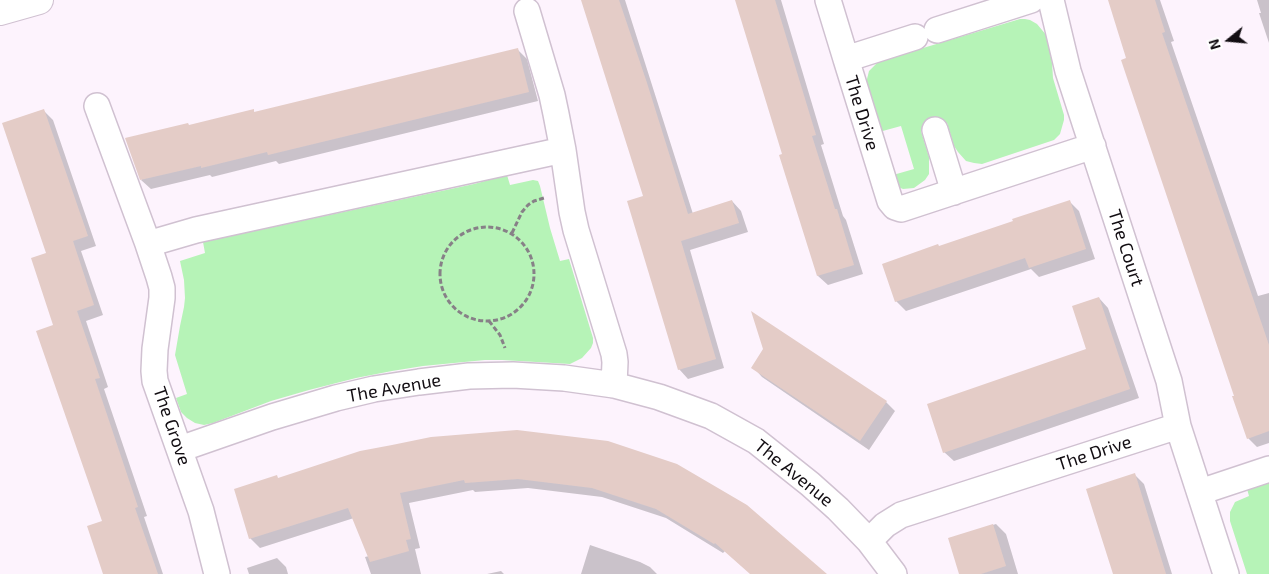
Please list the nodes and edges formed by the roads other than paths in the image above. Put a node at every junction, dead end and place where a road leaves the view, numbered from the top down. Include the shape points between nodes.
1 (39, 0) edge
2 (828, 0) edge
3 (1031, 0) edge
4 (1051, 0) edge
5 (0, 11) edge
6 (527, 11) dead end
7 (846, 58) junction
8 (97, 106) dead end
9 (934, 130) dead end
10 (1093, 146) junction
11 (563, 150) junction
12 (954, 192) junction
13 (148, 244) junction
14 (614, 385) junction
15 (1178, 426) junction
16 (180, 448) junction
17 (1269, 469) edge
18 (1200, 492) junction
19 (868, 541) junction
20 (217, 574) edge
21 (894, 574) edge
22 (1226, 574) edge

1 - 5 highway
2 - 7 street
3 - 7 street, The Drive
4 - 10 street, The Court via 1068,71
6 - 11 street via 552,95
7 - 12 street, The Drive via 890,201 901,209
8 - 13 street, The Grove
9 - 12 street
10 - 12 street, The Drive
10 - 15 street, The Court via 1170,381
11 - 13 street via 196,230
11 - 14 street via 576,230 614,354
13 - 16 street, The Grove via 162,288 155,381
14 - 16 street, The Avenue via 513,375 419,382 336,398
14 - 19 street, The Avenue via 711,416 756,441 810,484
15 - 18 street
15 - 19 street, The Drive via 901,515 884,525
16 - 20 street, The Grove
17 - 18 street
18 - 22 street
19 - 21 street, The Avenue

